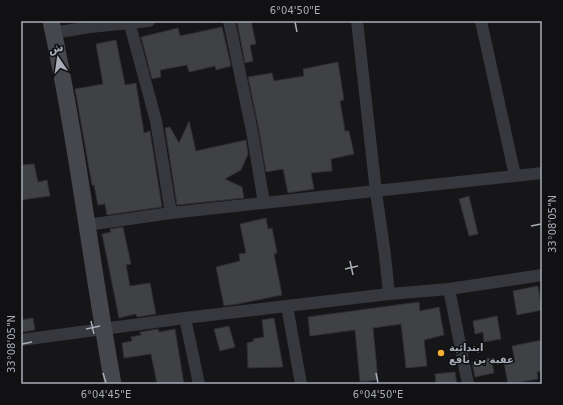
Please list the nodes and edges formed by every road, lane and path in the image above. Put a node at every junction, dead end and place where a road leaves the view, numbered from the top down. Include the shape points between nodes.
1 (149, 21) edge
2 (229, 21) edge
3 (357, 21) edge
4 (481, 21) edge
5 (129, 22) edge
6 (52, 27) edge
7 (542, 173) edge
8 (515, 176) junction
9 (376, 192) junction
10 (264, 203) junction
11 (171, 213) junction
12 (87, 225) junction
13 (542, 275) edge
14 (449, 289) junction
15 (389, 294) junction
16 (287, 306) junction
17 (184, 318) junction
18 (103, 329) junction
19 (21, 340) edge
20 (113, 384) edge
21 (199, 384) edge
22 (301, 384) edge
23 (468, 384) edge

1 - 5 street
2 - 10 street
3 - 9 street
4 - 8 street
5 - 6 street via 90,27
5 - 11 street via 156,121
6 - 12 street
7 - 8 street
8 - 9 street
9 - 10 street
9 - 15 street
10 - 11 street
11 - 12 street
12 - 18 street
13 - 14 street
14 - 15 street
14 - 23 street
15 - 16 street
16 - 17 street
16 - 22 street
17 - 18 street
17 - 21 street
18 - 19 street
18 - 20 street

